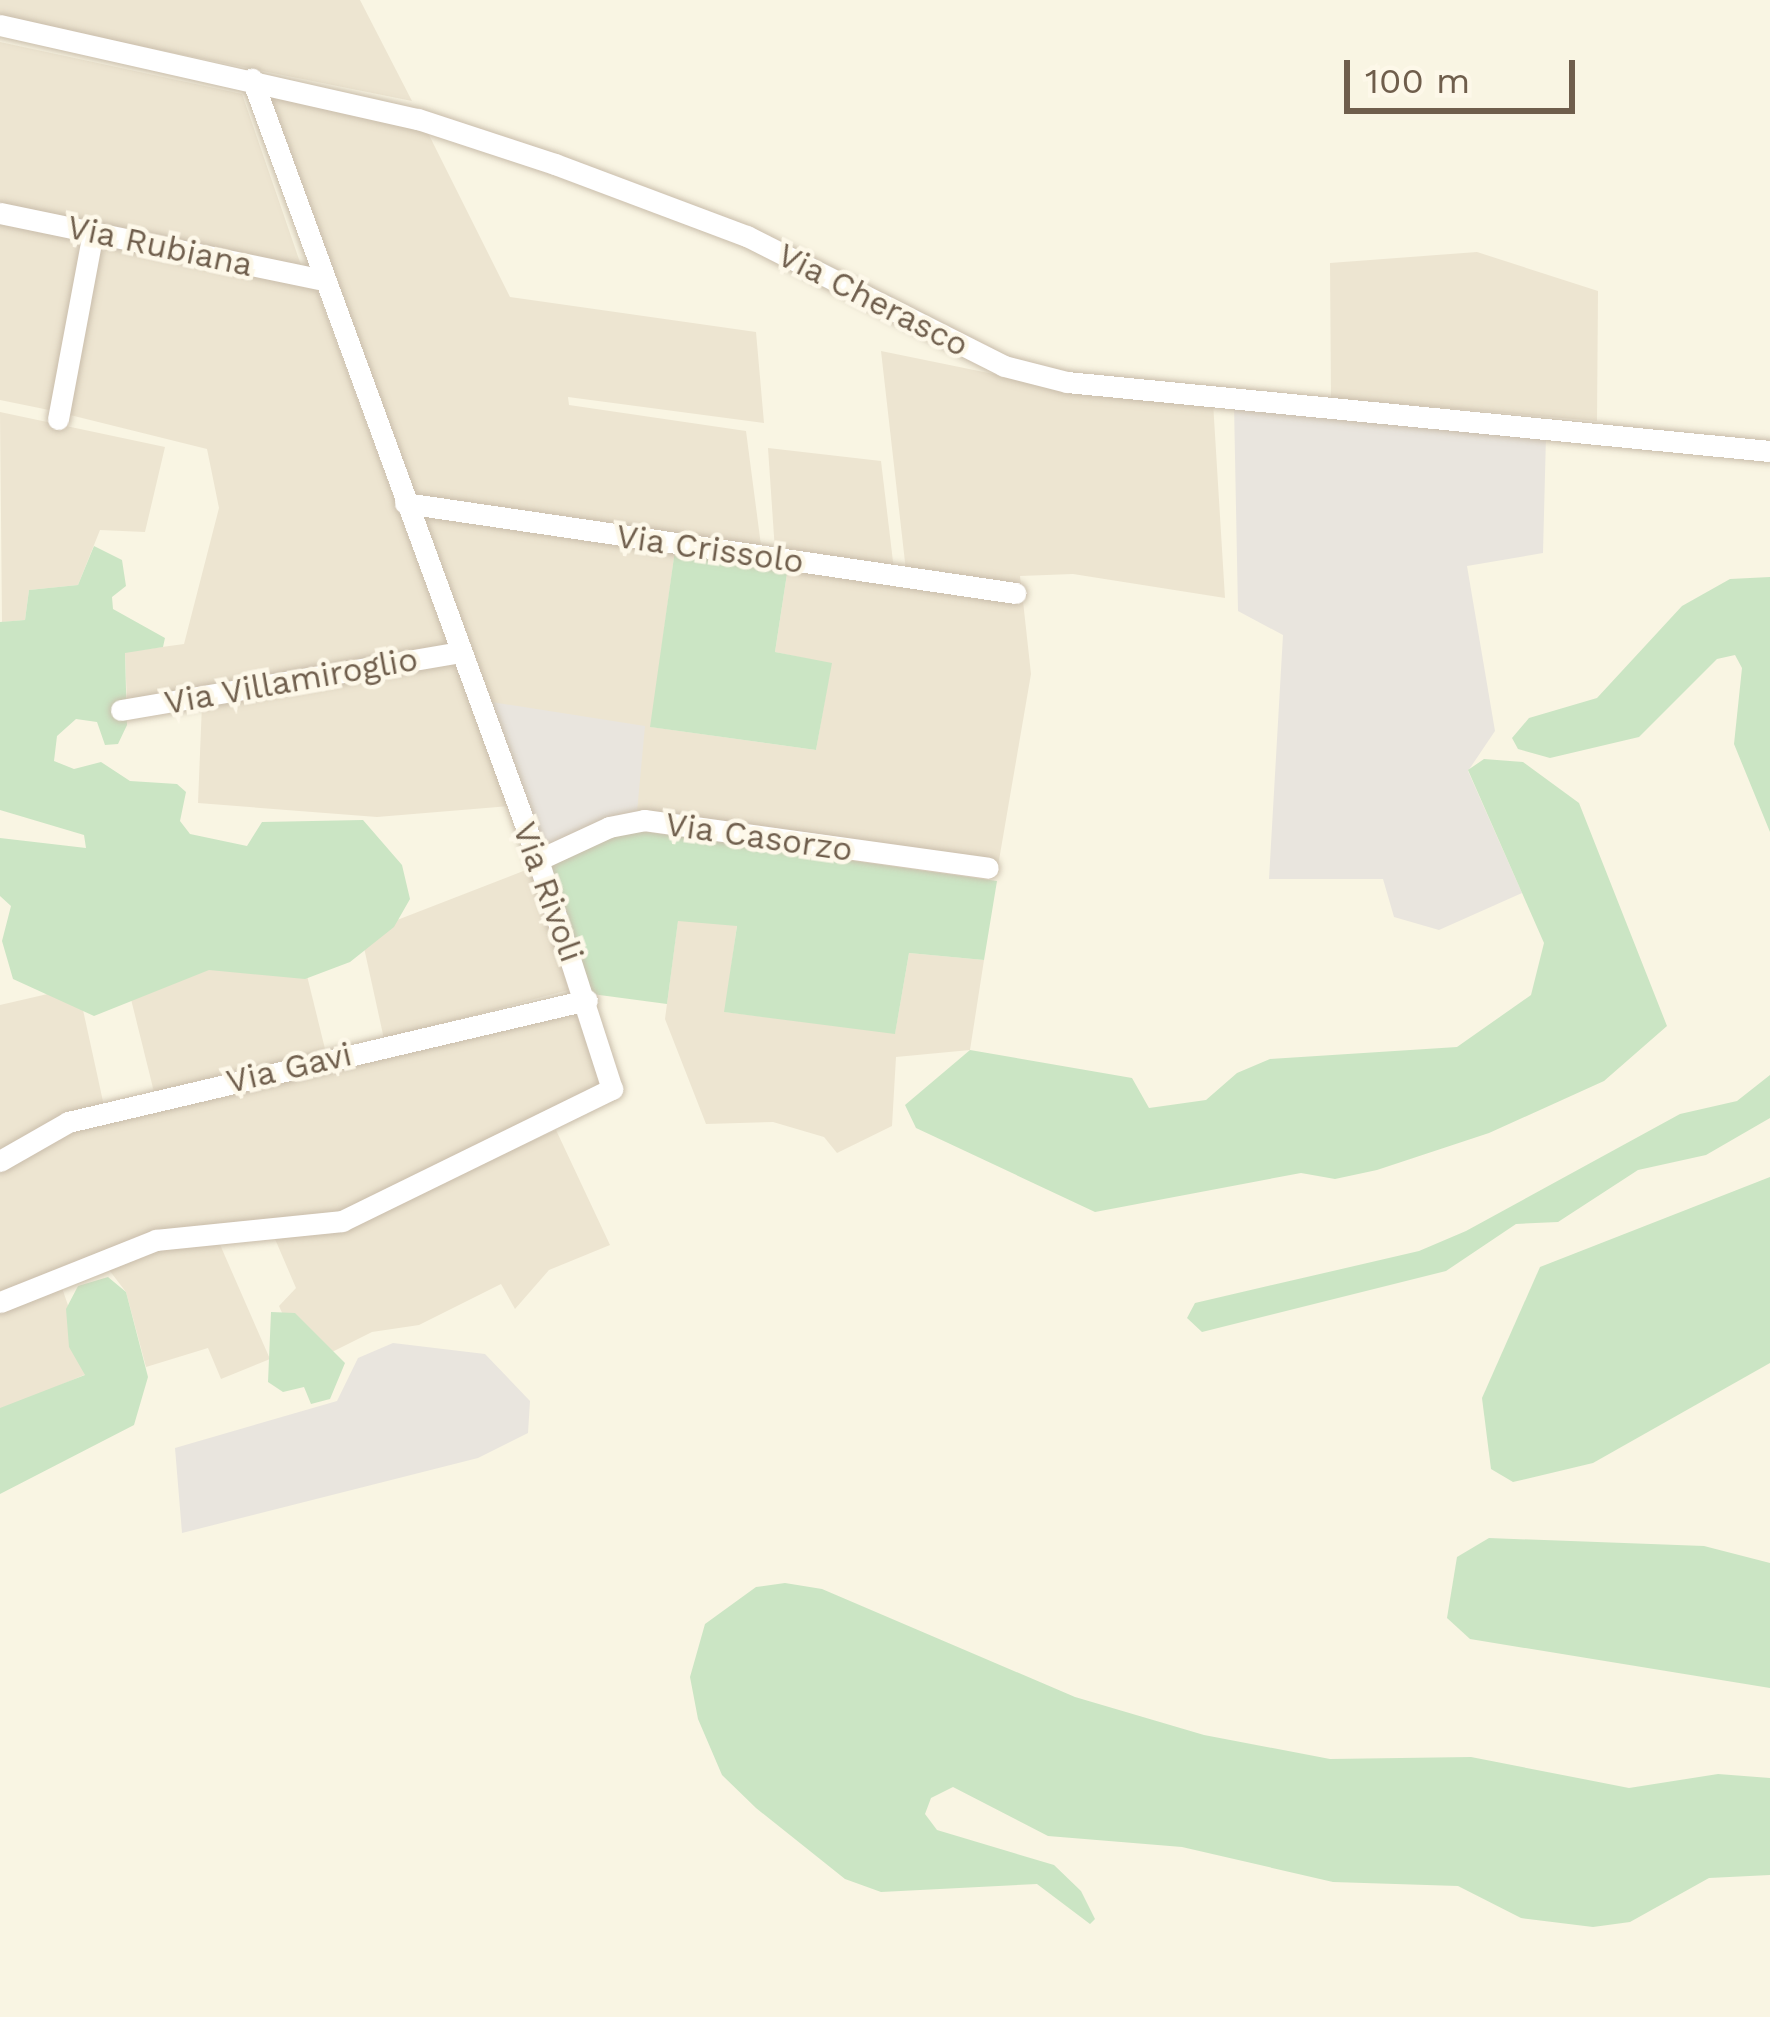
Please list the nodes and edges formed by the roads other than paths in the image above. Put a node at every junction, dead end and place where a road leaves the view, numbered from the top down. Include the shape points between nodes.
1 (0, 26) edge
2 (252, 79) junction
3 (0, 213) edge
4 (93, 232) junction
5 (320, 279) junction
6 (58, 419) dead end
7 (1770, 451) edge
8 (405, 503) junction
9 (1015, 593) dead end
10 (461, 652) junction
11 (122, 710) dead end
12 (538, 860) junction
13 (988, 868) dead end
14 (587, 1000) junction
15 (0, 1161) edge
16 (0, 1302) edge

1 - 2 street, Via Cherasco
2 - 5 street, Via Rivoli
2 - 7 street, Via Cherasco via 418,119 573,171 747,236 1004,366 1066,382
3 - 4 street, Via Rubiana
4 - 5 street, Via Rubiana
4 - 6 street
5 - 8 street, Via Rivoli
8 - 9 street, Via Crissolo
8 - 10 street, Via Rivoli
10 - 11 street, Via Villamiroglio
10 - 12 street, Via Rivoli
12 - 13 street, Via Casorzo via 644,820
12 - 14 street, Via Rivoli
14 - 15 street, Via Gavi via 68,1122
14 - 16 street, Via Rivoli via 613,1079 595,1104 342,1221 156,1240

